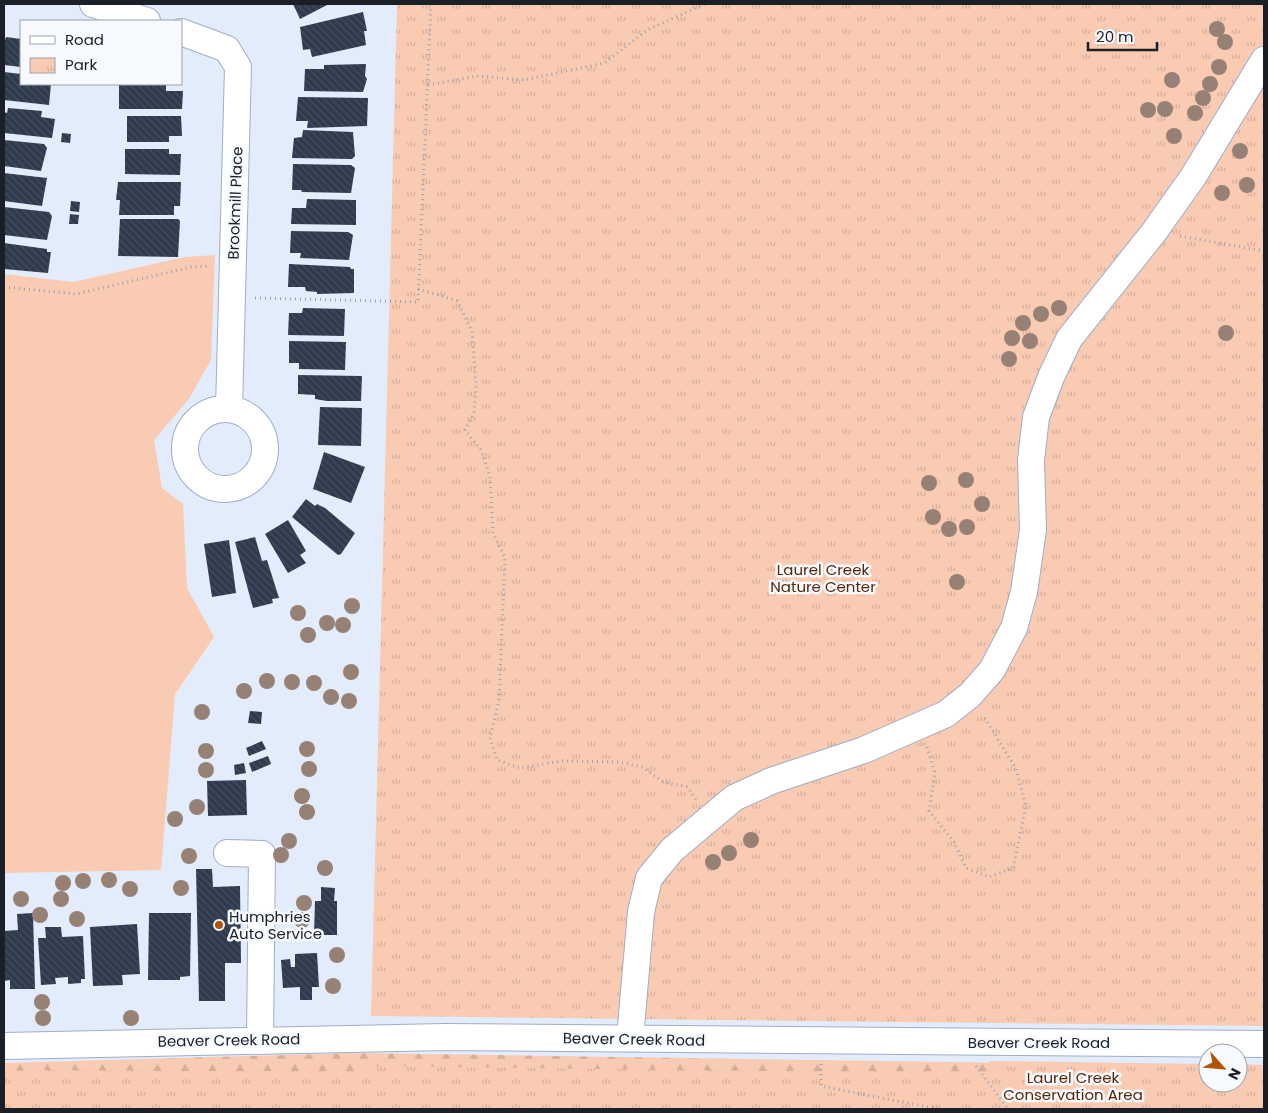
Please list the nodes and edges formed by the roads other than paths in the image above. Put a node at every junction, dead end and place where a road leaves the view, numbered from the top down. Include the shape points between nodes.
1 (93, 4) edge
2 (144, 20) edge
3 (182, 32) edge
4 (1264, 60) edge
5 (229, 409) dead end
6 (227, 853) dead end
7 (630, 1038) junction
8 (260, 1039) junction
9 (1264, 1044) edge
10 (4, 1046) edge

1 - 2 street
3 - 5 street, Brookmill Place via 227,49 238,67
4 - 7 street via 1193,177 1069,339 1051,378 1036,417 1031,460 1033,530 1024,592 1014,628 992,670 970,695 946,714 864,750 771,781 734,798 672,850 649,878 641,912
6 - 8 street via 262,854
7 - 8 street, Beaver Creek Road
7 - 9 street, Beaver Creek Road
8 - 10 street, Beaver Creek Road

